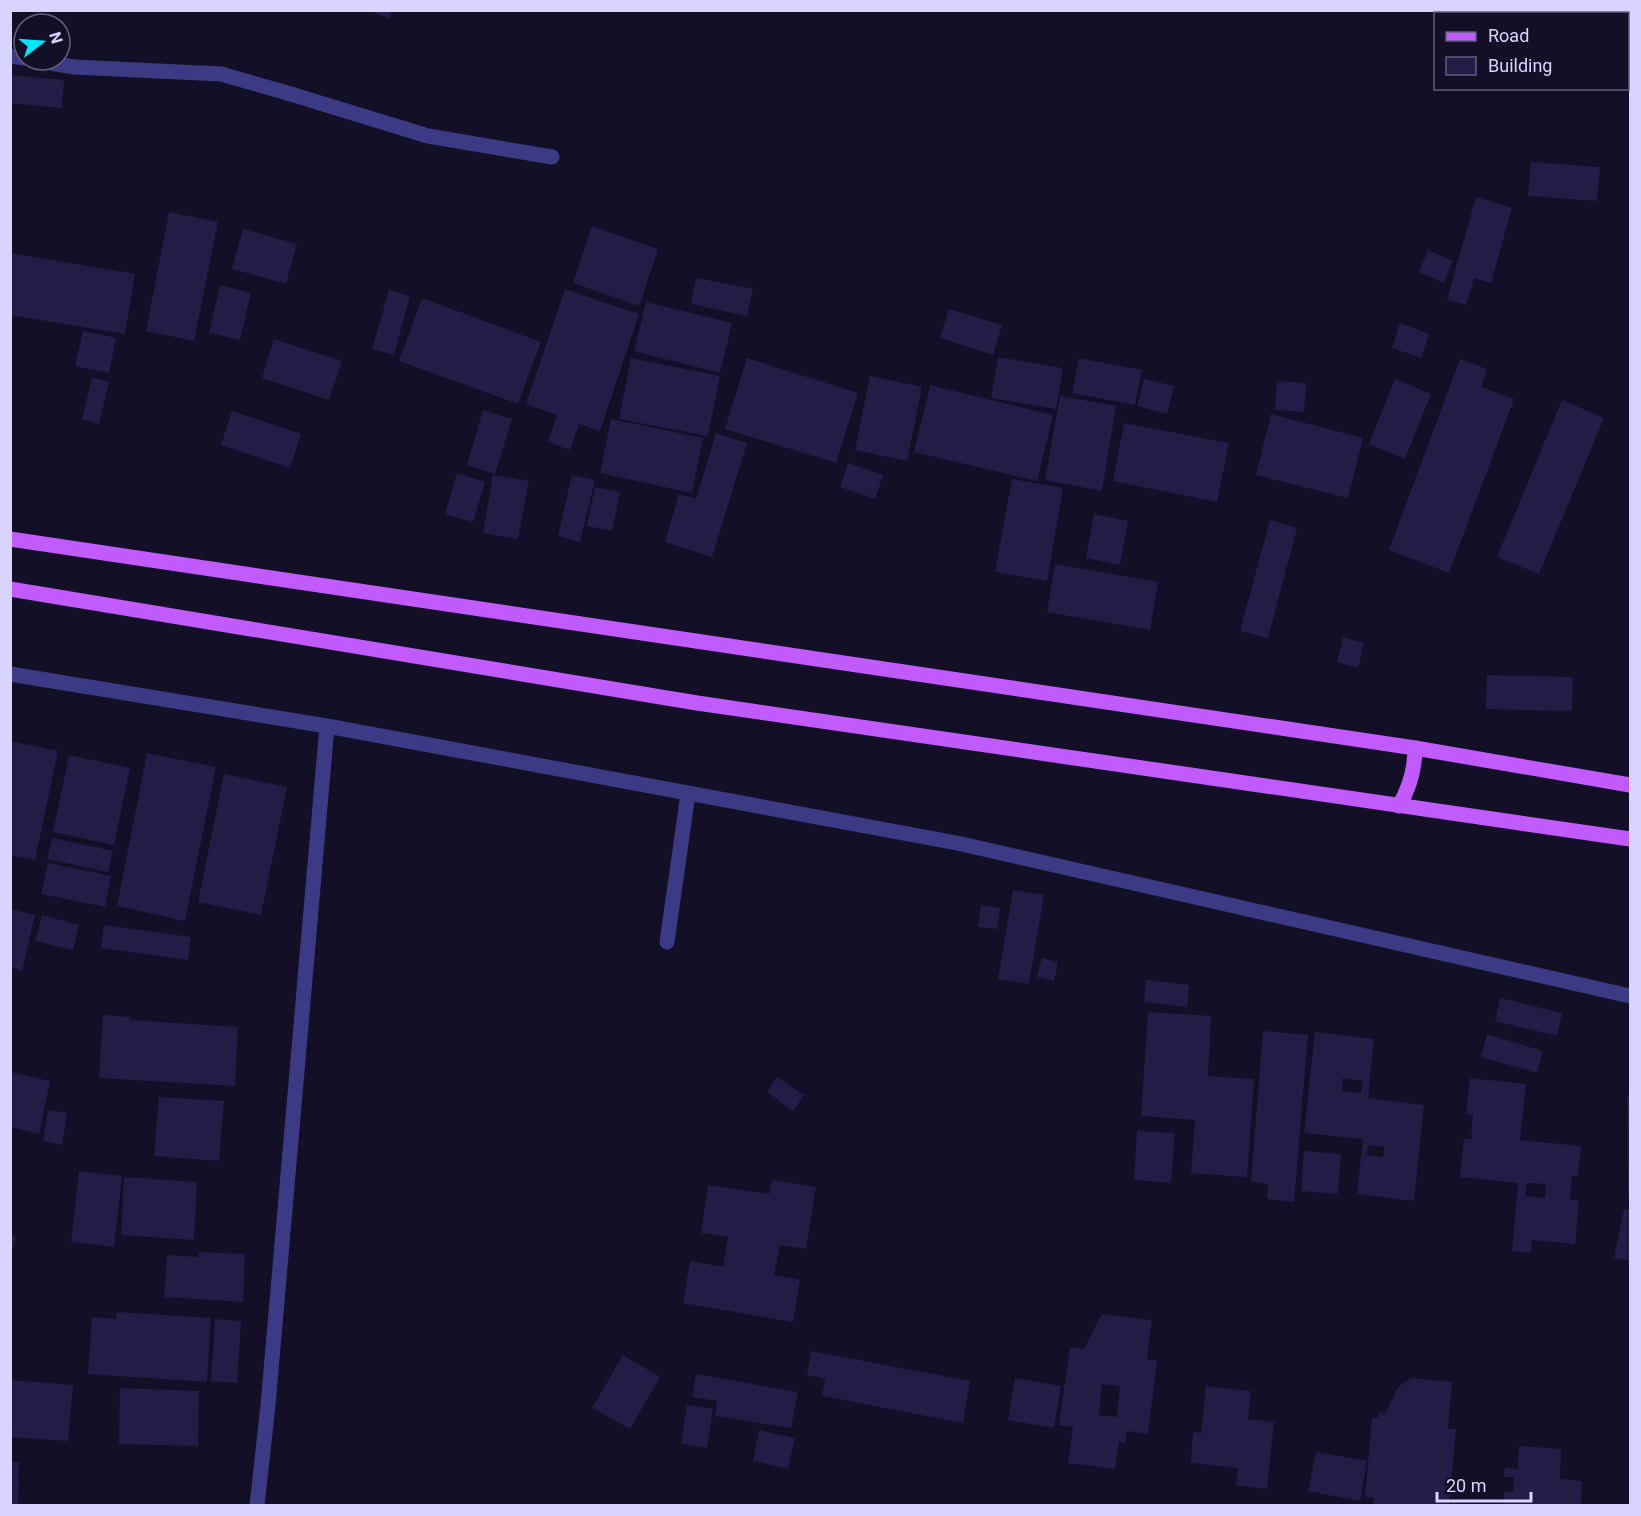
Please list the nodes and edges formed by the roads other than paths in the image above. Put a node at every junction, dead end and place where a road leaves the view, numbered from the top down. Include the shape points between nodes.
1 (72, 67) edge
2 (552, 157) dead end
3 (10, 540) edge
4 (10, 589) edge
5 (10, 674) edge
6 (327, 726) junction
7 (1414, 748) junction
8 (1630, 785) edge
9 (688, 794) junction
10 (1400, 806) junction
11 (1630, 839) edge
12 (667, 942) dead end
13 (1630, 996) edge
14 (257, 1506) edge

1 - 2 street via 221,74 428,136
3 - 7 main road
4 - 10 main road via 697,703
5 - 6 street
6 - 9 street
6 - 14 street
7 - 8 main road
7 - 10 main road via 1412,779
9 - 12 street
9 - 13 street via 957,843
10 - 11 main road

